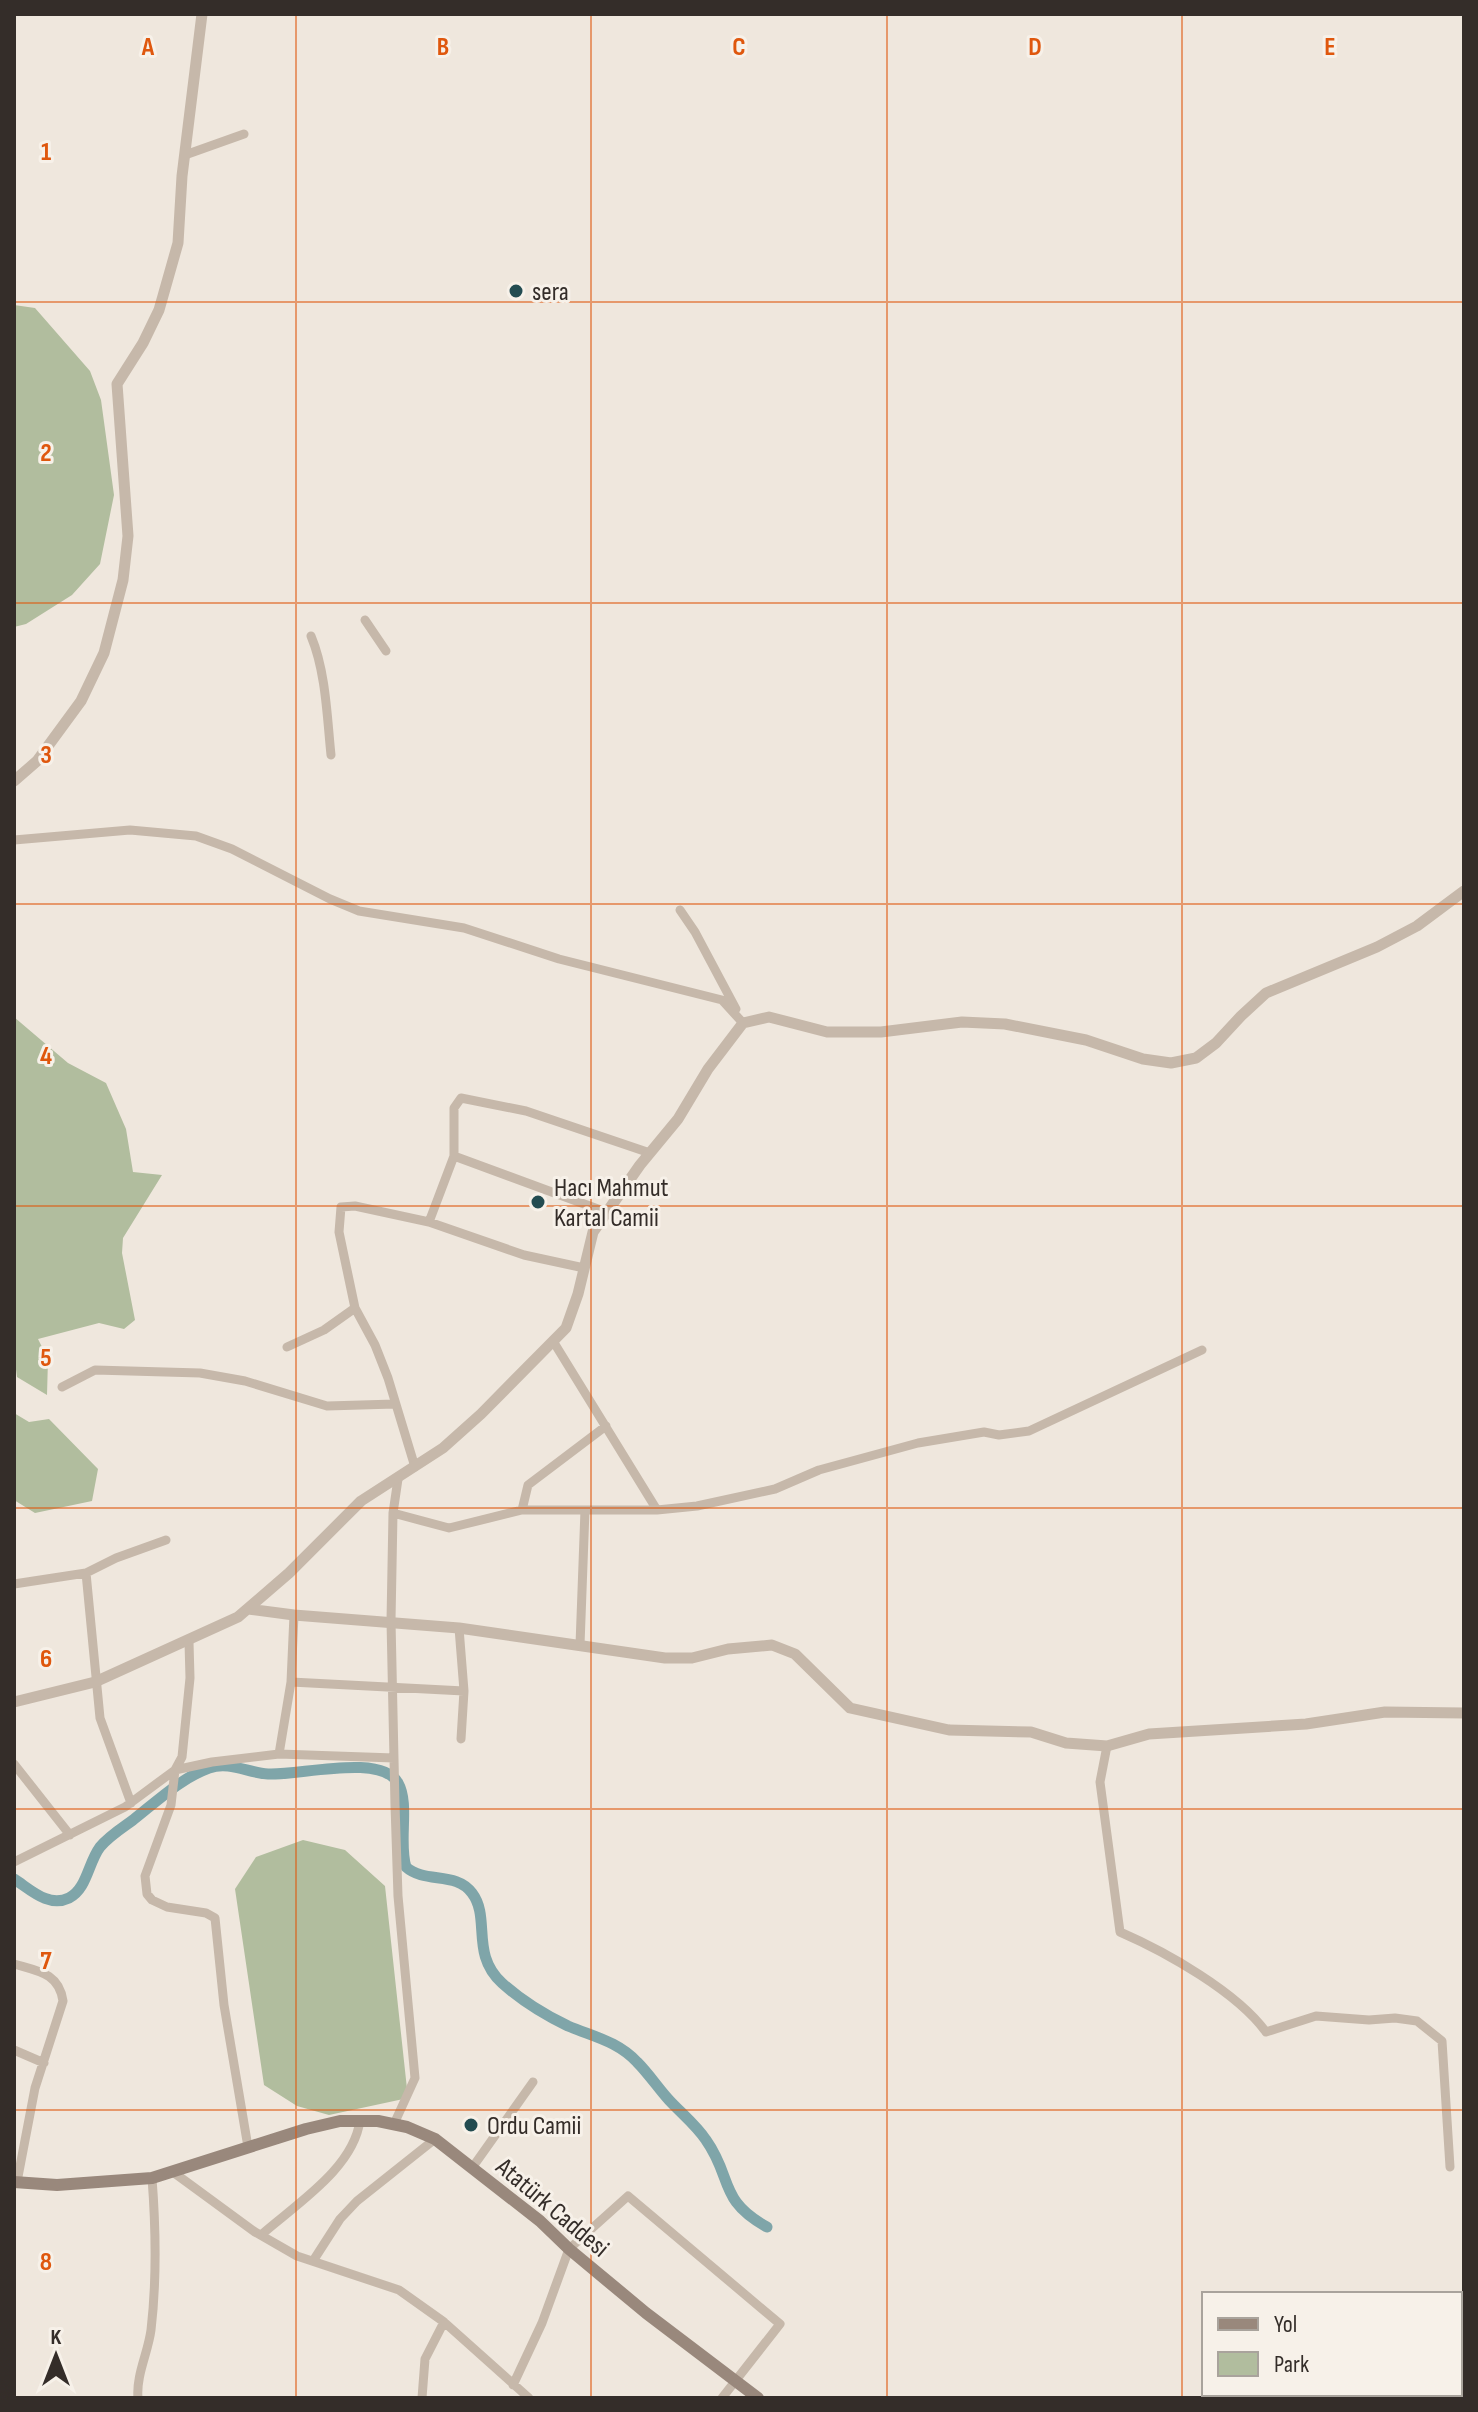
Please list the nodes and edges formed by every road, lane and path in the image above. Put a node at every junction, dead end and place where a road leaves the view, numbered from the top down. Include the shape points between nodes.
1 (202, 14) edge
2 (244, 134) dead end
3 (185, 155) junction
4 (365, 620) dead end
5 (311, 636) dead end
6 (386, 651) dead end
7 (331, 755) dead end
8 (14, 781) edge
9 (14, 840) edge
10 (1464, 891) edge
11 (680, 910) dead end
12 (743, 1023) junction
13 (650, 1153) junction
14 (454, 1156) junction
15 (606, 1212) junction
16 (429, 1222) junction
17 (584, 1268) junction
18 (355, 1308) junction
19 (553, 1341) junction
20 (287, 1347) dead end
21 (1202, 1350) dead end
22 (62, 1387) dead end
23 (395, 1404) junction
24 (606, 1426) junction
25 (415, 1467) junction
26 (398, 1479) junction
27 (522, 1510) junction
28 (585, 1510) junction
29 (657, 1510) junction
30 (393, 1513) junction
31 (166, 1540) dead end
32 (86, 1573) junction
33 (14, 1584) edge
34 (248, 1609) junction
35 (294, 1615) junction
36 (391, 1621) junction
37 (459, 1628) junction
38 (189, 1642) junction
39 (580, 1645) junction
40 (95, 1682) junction
41 (291, 1682) junction
42 (393, 1687) junction
43 (464, 1691) junction
44 (14, 1702) edge
45 (1464, 1713) edge
46 (461, 1739) dead end
47 (1107, 1746) junction
48 (279, 1754) junction
49 (394, 1758) junction
50 (14, 1764) edge
51 (175, 1770) junction
52 (131, 1803) junction
53 (70, 1835) junction
54 (14, 1862) edge
55 (14, 1964) edge
56 (14, 2050) edge
57 (44, 2063) junction
58 (533, 2082) dead end
59 (360, 2120) junction
60 (394, 2124) junction
61 (435, 2139) junction
62 (248, 2147) junction
63 (1450, 2167) dead end
64 (472, 2168) junction
65 (173, 2172) junction
66 (152, 2178) junction
67 (16, 2182) edge
68 (261, 2235) junction
69 (569, 2249) junction
70 (313, 2261) junction
71 (444, 2322) junction
72 (736, 2381) junction
73 (513, 2385) junction
74 (138, 2398) edge
75 (422, 2398) edge
76 (529, 2398) edge
77 (722, 2398) edge
78 (758, 2398) edge

1 - 3 street
2 - 3 street
3 - 8 street via 178,243 159,310 117,384 128,536 104,653 81,701 37,761
4 - 6 street
5 - 7 street
9 - 12 street via 130,830 196,836 359,911 464,928 559,959 722,1000
10 - 12 street via 1377,947 1266,993 1216,1043 1184,1061 1143,1059 1086,1040 1005,1024 827,1032 769,1017
11 - 12 street
12 - 13 street
13 - 14 street via 526,1111 461,1098 454,1108
13 - 15 street
14 - 15 street
14 - 16 street
15 - 17 street via 593,1232
16 - 17 street via 524,1255
16 - 18 street via 341,1207 339,1232
17 - 19 street via 566,1328
18 - 20 street
18 - 23 street via 375,1345
19 - 24 street
19 - 25 street via 443,1448
21 - 29 street via 1029,1431 918,1443 819,1470 775,1489
22 - 23 street via 95,1370 200,1373 327,1406
23 - 25 street
24 - 27 street via 528,1485
24 - 29 street
25 - 26 street
26 - 30 street
26 - 34 street via 361,1501
27 - 28 street
27 - 30 street via 449,1528
28 - 29 street
28 - 39 street
30 - 36 street
31 - 32 street
32 - 33 street
32 - 40 street
34 - 35 street
34 - 38 street
35 - 36 street
35 - 41 street
36 - 37 street
36 - 42 street
37 - 39 street
37 - 43 street
38 - 40 street
38 - 51 street via 182,1757
39 - 47 street via 692,1658 772,1645 795,1654 850,1708 949,1730 1031,1732 1066,1743
40 - 44 street
40 - 52 street via 100,1718
41 - 42 street
41 - 48 street
42 - 43 street
42 - 49 street
43 - 46 street
45 - 47 street via 1385,1712 1306,1724 1149,1734
47 - 63 street via 1100,1782 1120,1932 1213,1985 1253,2013 1266,2032 1316,2016 1417,2021 1442,2041
48 - 49 street
48 - 51 street
49 - 60 street via 398,1896 415,2078
50 - 53 street
51 - 52 street
51 - 62 street via 171,1805 145,1876 147,1894 167,1907 215,1918
52 - 53 street
53 - 54 street
55 - 57 street via 47,1974 61,1987 63,2001
56 - 57 street
57 - 67 street
58 - 64 street
59 - 60 main road, Atatürk Caddesi
59 - 62 main road, Atatürk Caddesi via 322,2124
59 - 68 street via 342,2164
60 - 61 main road, Atatürk Caddesi
61 - 64 main road, Atatürk Caddesi
61 - 70 street via 357,2201
62 - 65 main road, Atatürk Caddesi
64 - 69 main road, Atatürk Caddesi
65 - 66 main road, Atatürk Caddesi
65 - 68 street
66 - 67 main road, Atatürk Caddesi via 57,2185
66 - 74 street via 156,2283
68 - 70 street
69 - 72 main road, Atatürk Caddesi
69 - 72 street via 628,2196 780,2324
69 - 73 street
70 - 71 street via 399,2290
71 - 73 street
71 - 75 street via 425,2359
72 - 77 street
72 - 78 main road, Atatürk Caddesi
73 - 76 street

